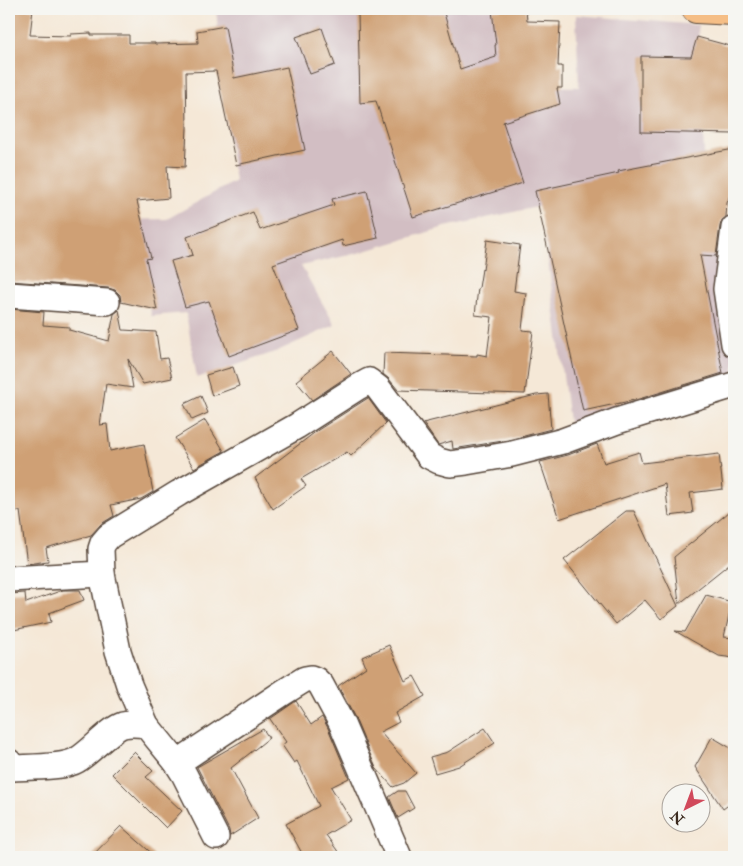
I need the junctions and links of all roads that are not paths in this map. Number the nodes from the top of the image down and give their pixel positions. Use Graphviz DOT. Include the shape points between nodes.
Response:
graph roads {
  1 [pos="696,9"];
  2 [pos="734,11"];
  3 [pos="734,228"];
  4 [pos="9,295"];
  5 [pos="107,302"];
  6 [pos="734,344"];
  7 [pos="734,385"];
  8 [pos="102,574"];
  9 [pos="9,579"];
  10 [pos="146,725"];
  11 [pos="177,763"];
  12 [pos="10,768"];
  13 [pos="216,838"];
  14 [pos="399,857"];
  1 -- 2 [label="highway"];
  3 -- 6 [label="street" via="726,289"];
  4 -- 5 [label="street"];
  7 -- 8 [label="street" via="564,441 450,464 429,456 378,388 369,381 109,536 101,549"];
  8 -- 9 [label="street"];
  8 -- 10 [label="street" via="118,651"];
  10 -- 11 [label="street"];
  10 -- 12 [label="street" via="121,726 76,761"];
  11 -- 13 [label="street"];
  11 -- 14 [label="street" via="291,687 305,679 316,680 341,722"];
}
